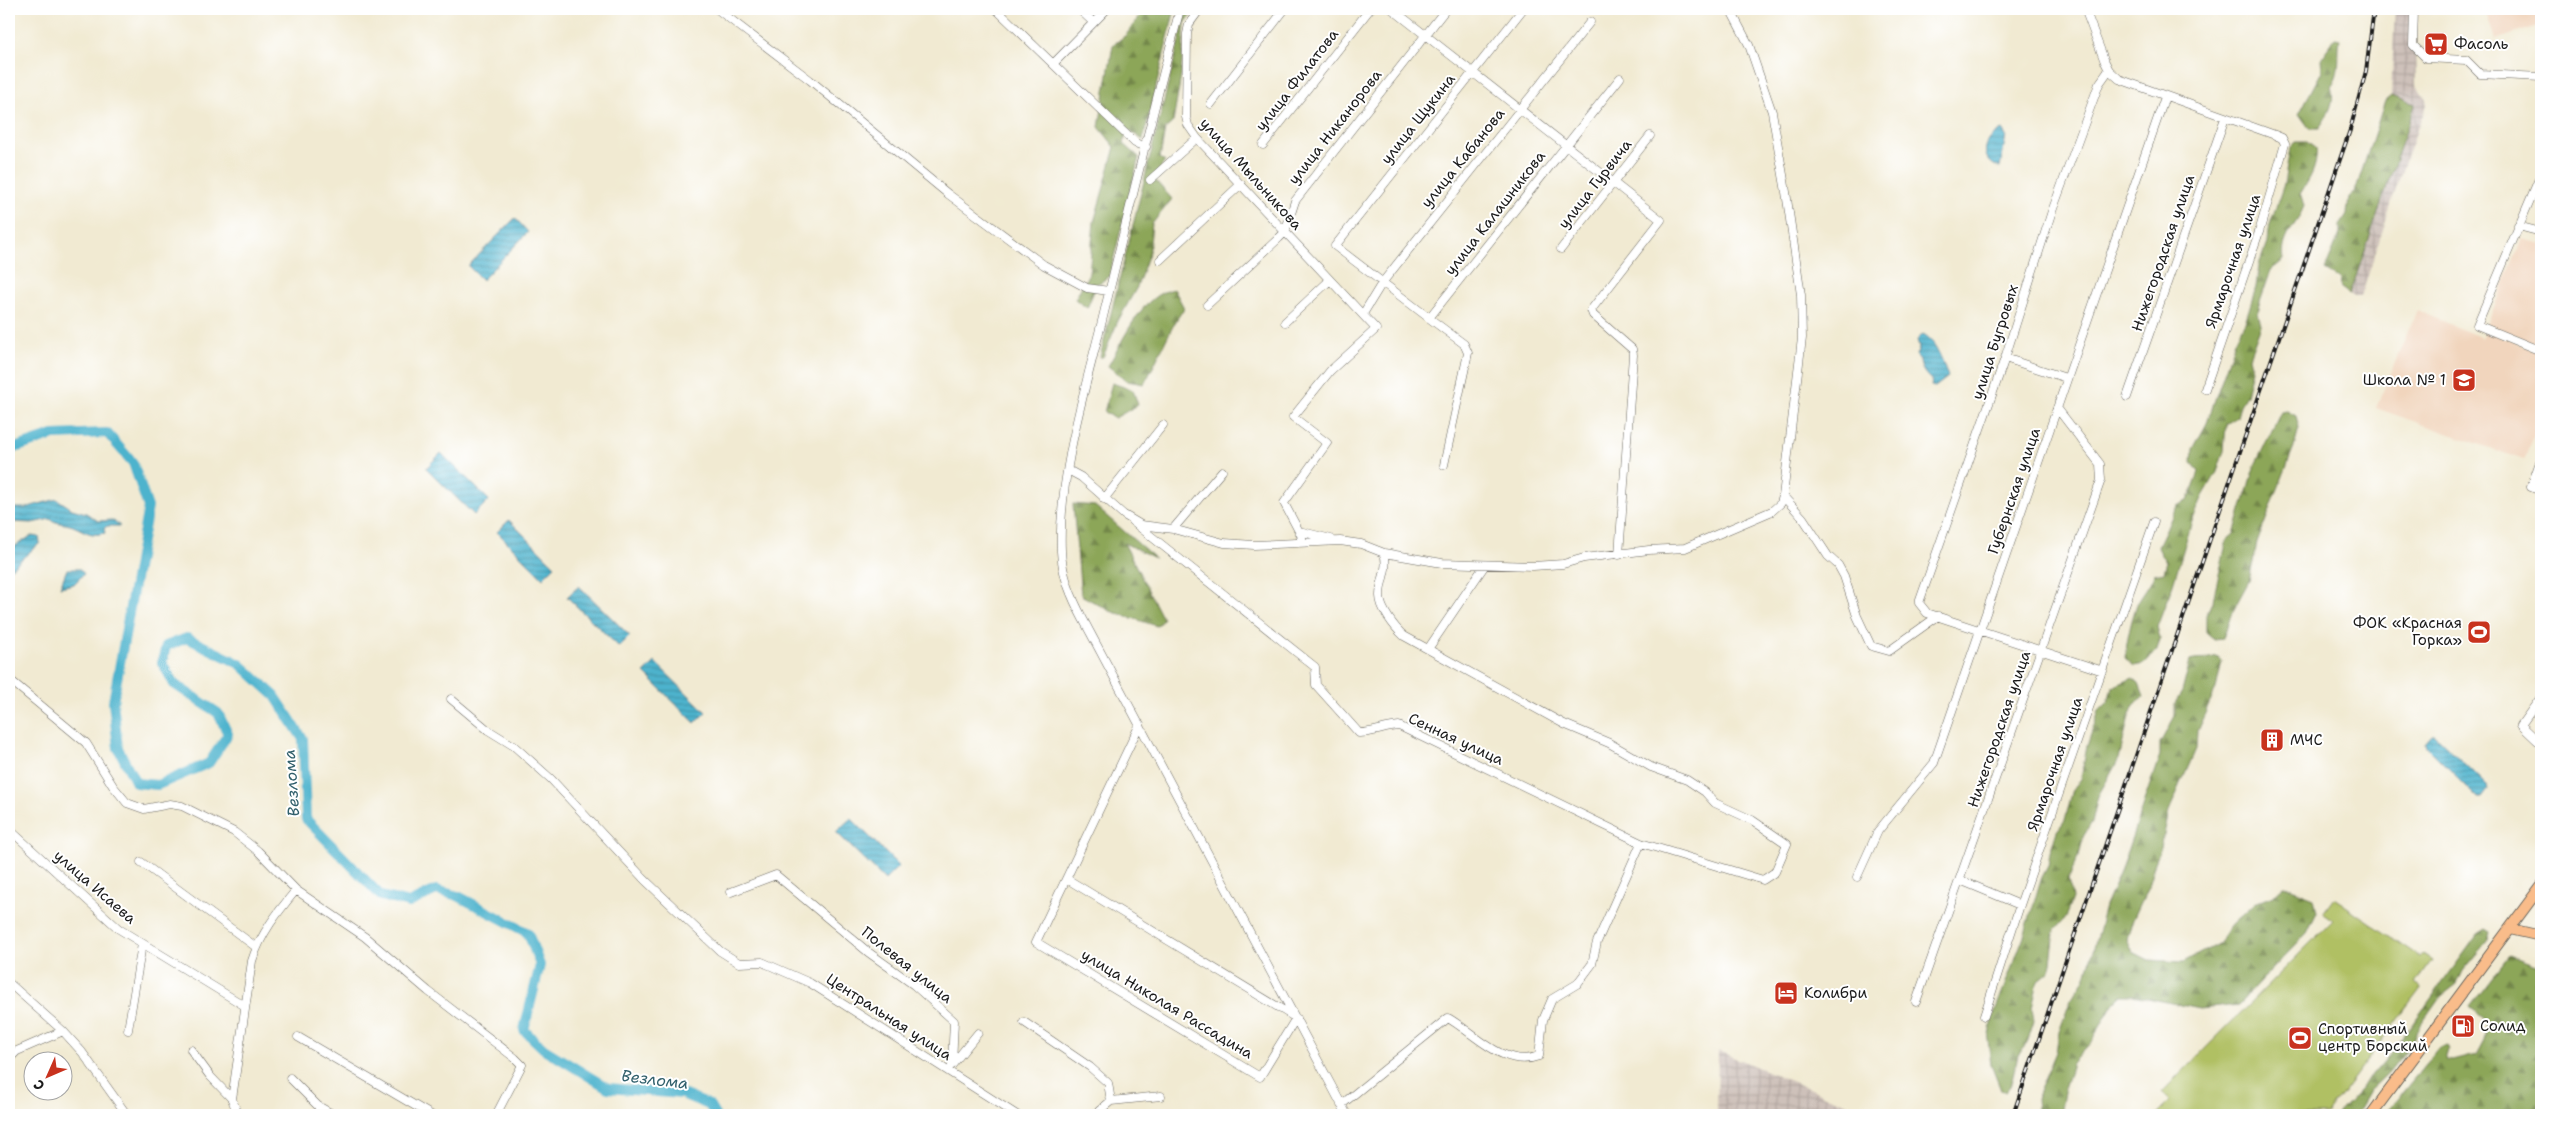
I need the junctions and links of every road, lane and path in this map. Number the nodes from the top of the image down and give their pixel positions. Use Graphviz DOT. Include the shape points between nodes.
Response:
graph roads {
  1 [pos="717,9"];
  2 [pos="996,9"];
  3 [pos="1079,9"];
  4 [pos="1106,9"];
  5 [pos="1180,9"];
  6 [pos="1200,9"];
  7 [pos="1286,9"];
  8 [pos="1370,9"];
  9 [pos="1392,9"];
  10 [pos="1446,9"];
  11 [pos="1523,9"];
  12 [pos="1730,9"];
  13 [pos="2085,9"];
  14 [pos="2414,9"];
  15 [pos="1094,22"];
  16 [pos="1590,22"];
  17 [pos="1426,35"];
  18 [pos="1054,64"];
  19 [pos="2109,70"];
  20 [pos="1472,72"];
  21 [pos="2541,77"];
  22 [pos="1620,78"];
  23 [pos="2165,97"];
  24 [pos="1211,104"];
  25 [pos="1520,109"];
  26 [pos="2225,118"];
  27 [pos="1650,136"];
  28 [pos="1197,138"];
  29 [pos="1263,145"];
  30 [pos="1566,145"];
  31 [pos="1146,147"];
  32 [pos="2541,174"];
  33 [pos="1150,180"];
  34 [pos="1613,181"];
  35 [pos="1241,184"];
  36 [pos="2518,226"];
  37 [pos="1285,232"];
  38 [pos="2541,232"];
  39 [pos="1561,248"];
  40 [pos="1160,260"];
  41 [pos="1330,280"];
  42 [pos="1382,282"];
  43 [pos="1109,291"];
  44 [pos="1207,305"];
  45 [pos="1363,314"];
  46 [pos="1429,318"];
  47 [pos="1285,322"];
  48 [pos="2541,351"];
  49 [pos="2005,358"];
  50 [pos="2066,378"];
  51 [pos="2205,389"];
  52 [pos="2127,397"];
  53 [pos="2057,408"];
  54 [pos="1163,425"];
  55 [pos="2541,460"];
  56 [pos="1444,465"];
  57 [pos="1068,470"];
  58 [pos="1222,471"];
  59 [pos="2541,491"];
  60 [pos="1784,496"];
  61 [pos="1104,499"];
  62 [pos="1132,521"];
  63 [pos="2154,522"];
  64 [pos="1173,529"];
  65 [pos="1299,531"];
  66 [pos="1340,541"];
  67 [pos="1299,543"];
  68 [pos="1384,553"];
  69 [pos="1619,555"];
  70 [pos="1485,565"];
  71 [pos="1938,616"];
  72 [pos="1980,629"];
  73 [pos="1428,649"];
  74 [pos="2041,651"];
  75 [pos="2103,671"];
  76 [pos="9,680"];
  77 [pos="2541,697"];
  78 [pos="451,699"];
  79 [pos="1140,724"];
  80 [pos="2541,744"];
  81 [pos="9,829"];
  82 [pos="1641,843"];
  83 [pos="141,862"];
  84 [pos="1857,877"];
  85 [pos="1067,879"];
  86 [pos="1960,880"];
  87 [pos="2541,886"];
  88 [pos="296,890"];
  89 [pos="731,892"];
  90 [pos="2020,905"];
  91 [pos="2510,929"];
  92 [pos="2541,936"];
  93 [pos="142,944"];
  94 [pos="256,948"];
  95 [pos="9,983"];
  96 [pos="1916,1002"];
  97 [pos="245,1006"];
  98 [pos="1984,1016"];
  99 [pos="1024,1022"];
  100 [pos="128,1030"];
  101 [pos="63,1031"];
  102 [pos="978,1033"];
  103 [pos="298,1037"];
  104 [pos="191,1050"];
  105 [pos="9,1059"];
  106 [pos="952,1068"];
  107 [pos="290,1078"];
  108 [pos="1162,1096"];
  109 [pos="232,1099"];
  110 [pos="1111,1101"];
  111 [pos="1341,1105"];
  112 [pos="318,1106"];
  113 [pos="127,1115"];
  114 [pos="238,1115"];
  115 [pos="321,1115"];
  116 [pos="334,1115"];
  117 [pos="431,1115"];
  118 [pos="496,1115"];
  119 [pos="1017,1115"];
  120 [pos="1094,1115"];
  121 [pos="1347,1115"];
  122 [pos="2371,1115"];
  1 -- 43 [label="street" via="810,80 948,194 1044,265 1087,288"];
  2 -- 18 [label="street"];
  3 -- 15 [label="street"];
  4 -- 15 [label="street"];
  5 -- 31 [label="street"];
  6 -- 28 [label="street, улица Мыльникова" via="1187,34 1186,121"];
  7 -- 24 [label="street"];
  8 -- 29 [label="street, улица Филатова"];
  9 -- 17 [label="street"];
  10 -- 17 [label="street, улица Никанорова"];
  11 -- 20 [label="street, улица Щукина"];
  12 -- 60 [label="street" via="1749,45 1772,112 1801,295 1802,338"];
  13 -- 19 [label="street"];
  14 -- 21 [label="street" via="2413,45 2426,58 2466,60 2480,74"];
  15 -- 18 [label="street"];
  16 -- 25 [label="street, улица Кабанова"];
  17 -- 20 [label="street"];
  17 -- 37 [label="street, улица Никанорова" via="1295,201"];
  18 -- 31 [label="street" via="1135,143"];
  19 -- 23 [label="street" via="2119,79"];
  19 -- 49 [label="street, улица Бугровых" via="2099,84 2051,214"];
  20 -- 25 [label="street"];
  20 -- 42 [label="street, улица Щукина" via="1335,246"];
  22 -- 30 [label="street, улица Калашникова"];
  23 -- 26 [label="street"];
  23 -- 50 [label="street, Губернская улица"];
  25 -- 30 [label="street"];
  25 -- 42 [label="street, улица Кабанова"];
  26 -- 51 [label="street, Ярмарочная улица" via="2275,135 2284,140 2285,148"];
  26 -- 52 [label="street, Нижегородская улица"];
  27 -- 34 [label="street, улица Гурвича"];
  28 -- 33 [label="street"];
  28 -- 35 [label="street, улица Мыльникова"];
  30 -- 34 [label="street"];
  30 -- 46 [label="street, улица Калашникова"];
  31 -- 43 [label="street"];
  32 -- 36 [label="street"];
  34 -- 39 [label="street, улица Гурвича"];
  34 -- 69 [label="street" via="1661,220 1591,310 1632,349 1633,355"];
  35 -- 37 [label="street, улица Мыльникова"];
  35 -- 40 [label="street"];
  36 -- 38 [label="street"];
  36 -- 48 [label="street" via="2477,325"];
  37 -- 41 [label="street, улица Мыльникова"];
  37 -- 44 [label="street, улица Никанорова"];
  41 -- 45 [label="street, улица Мыльникова"];
  41 -- 47 [label="street"];
  42 -- 45 [label="street, улица Кабанова"];
  42 -- 46 [label="street"];
  43 -- 57 [label="street"];
  45 -- 65 [label="street, улица Мыльникова" via="1376,329 1330,371 1293,417 1327,443 1284,503"];
  46 -- 56 [label="street" via="1464,344 1468,353"];
  49 -- 50 [label="street"];
  49 -- 71 [label="street, улица Бугровых" via="1920,603 1927,613"];
  50 -- 53 [label="street, Губернская улица"];
  53 -- 72 [label="street, Губернская улица"];
  53 -- 74 [label="street, Нижегородская улица" via="2100,464 2101,480"];
  54 -- 61 [label="street"];
  55 -- 59 [label="street" via="2531,487"];
  57 -- 61 [label="street" via="1081,477"];
  57 -- 79 [label="street" via="1061,539 1066,582"];
  58 -- 64 [label="street"];
  60 -- 69 [label="street" via="1772,511 1690,547"];
  60 -- 71 [label="street" via="1838,565 1871,646 1889,651"];
  61 -- 62 [label="street"];
  62 -- 64 [label="street"];
  62 -- 82 [label="street, Сенная улица" via="1315,667 1316,685 1359,733 1383,727 1408,729"];
  63 -- 75 [label="street, Ярмарочная улица"];
  64 -- 67 [label="street" via="1224,543"];
  65 -- 66 [label="street"];
  65 -- 67 [label="street" via="1302,537"];
  66 -- 67 [label="street"];
  66 -- 68 [label="street" via="1361,544"];
  68 -- 70 [label="street" via="1442,563"];
  68 -- 73 [label="street" via="1387,564 1380,594 1382,604 1400,632"];
  69 -- 70 [label="street" via="1584,558 1564,564"];
  70 -- 73 [label="street"];
  71 -- 72 [label="street"];
  72 -- 74 [label="street"];
  72 -- 84 [label="street, Губернская улица" via="1934,763 1878,831"];
  73 -- 82 [label="street, Сенная улица" via="1564,724 1609,743 1651,767 1687,780 1715,803 1752,820 1787,844 1775,872 1764,880"];
  74 -- 75 [label="street"];
  74 -- 86 [label="street, Нижегородская улица"];
  75 -- 90 [label="street, Ярмарочная улица"];
  76 -- 88 [label="street" via="86,743 127,803 144,809 170,804 182,806 225,826 258,851"];
  77 -- 80 [label="street" via="2521,725"];
  78 -- 106 [label="street, Центральная улица" via="551,778 645,880 720,951 739,963 762,962 810,983"];
  79 -- 85 [label="street, улица Николая Рассадина"];
  79 -- 111 [label="street"];
  81 -- 93 [label="street, улица Исаева" via="119,929"];
  82 -- 111 [label="street" via="1597,942 1592,964 1577,984 1552,999 1543,1020 1539,1056 1528,1060 1493,1051 1448,1018"];
  83 -- 94 [label="street"];
  85 -- 85 [label="street, улица Николая Рассадина" via="1036,942 1260,1077 1296,1018"];
  86 -- 90 [label="street"];
  86 -- 96 [label="street, Нижегородская улица"];
  87 -- 91 [label="main road"];
  88 -- 94 [label="street" via="268,925"];
  88 -- 118 [label="street" via="365,937 522,1066"];
  89 -- 106 [label="street, Полевая улица" via="776,875 954,1021"];
  90 -- 98 [label="street, Ярмарочная улица"];
  91 -- 92 [label="main road"];
  91 -- 122 [label="main road"];
  93 -- 97 [label="street, улица Исаева"];
  93 -- 100 [label="street"];
  94 -- 97 [label="street"];
  95 -- 101 [label="street"];
  97 -- 109 [label="street"];
  99 -- 110 [label="street" via="1090,1066 1108,1083"];
  101 -- 105 [label="street" via="17,1051"];
  101 -- 113 [label="street"];
  102 -- 106 [label="street"];
  103 -- 117 [label="street"];
  104 -- 109 [label="street"];
  106 -- 119 [label="street, Центральная улица"];
  107 -- 112 [label="street"];
  108 -- 110 [label="street"];
  109 -- 114 [label="street"];
  110 -- 120 [label="street"];
  111 -- 121 [label="street"];
  112 -- 115 [label="street"];
  112 -- 116 [label="street"];
}
